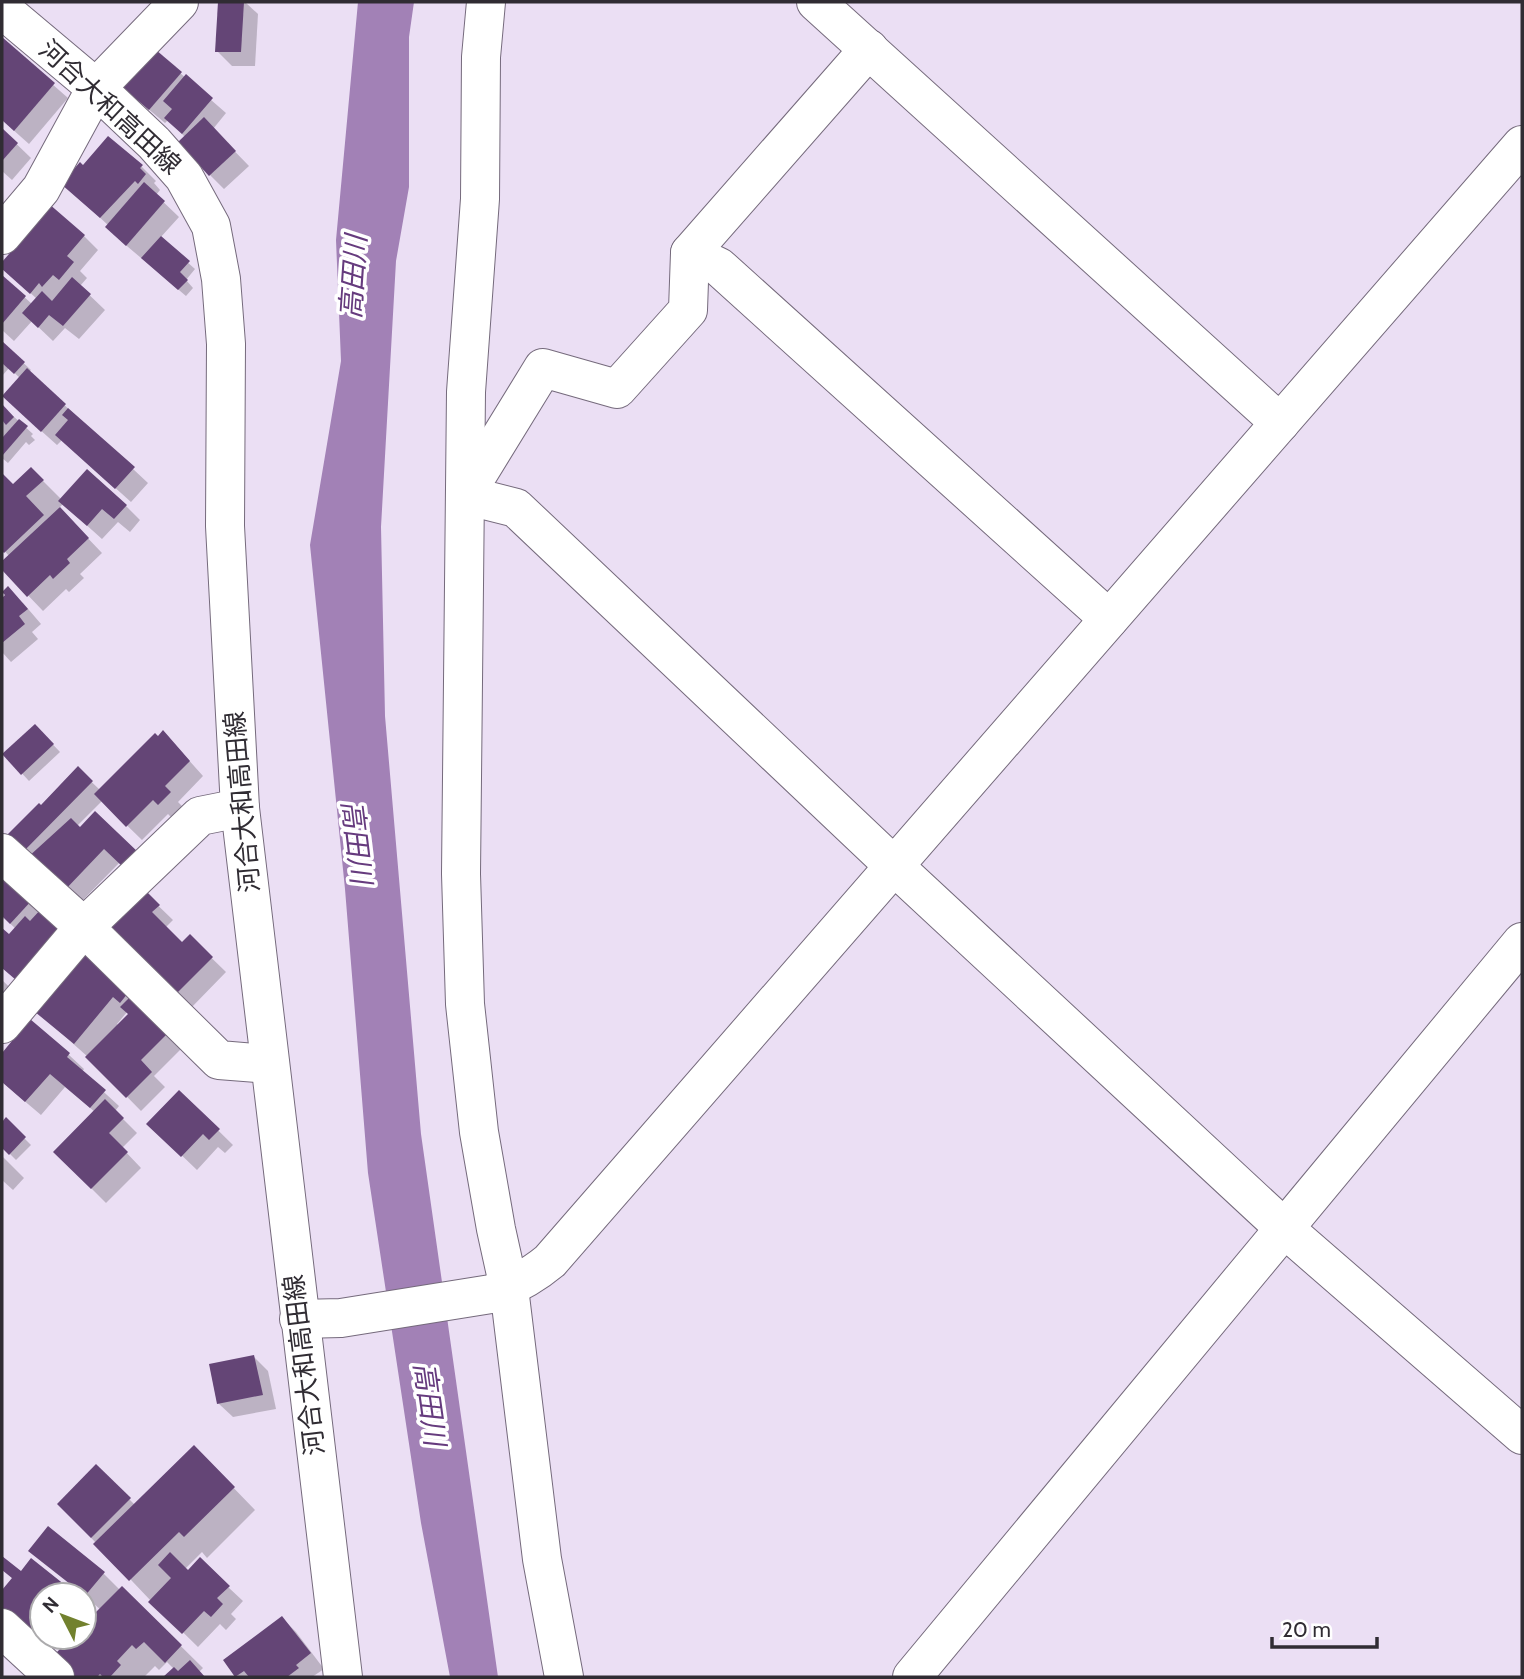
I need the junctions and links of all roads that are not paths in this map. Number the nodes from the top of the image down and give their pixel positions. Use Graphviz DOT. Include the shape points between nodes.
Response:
graph roads {
  1 [pos="179,2"];
  2 [pos="486,2"];
  3 [pos="816,2"];
  4 [pos="2,9"];
  5 [pos="869,49"];
  6 [pos="96,88"];
  7 [pos="1522,145"];
  8 [pos="2,235"];
  9 [pos="690,253"];
  10 [pos="1280,423"];
  11 [pos="465,495"];
  12 [pos="1109,619"];
  13 [pos="240,808"];
  14 [pos="2,853"];
  15 [pos="893,865"];
  16 [pos="85,927"];
  17 [pos="1522,942"];
  18 [pos="2,1024"];
  19 [pos="269,1064"];
  20 [pos="1285,1229"];
  21 [pos="500,1291"];
  22 [pos="299,1319"];
  23 [pos="1522,1435"];
  24 [pos="2,1628"];
  25 [pos="932,1671"];
  26 [pos="55,1677"];
  27 [pos="343,1677"];
  28 [pos="564,1677"];
  1 -- 6 [label="street"];
  2 -- 11 [label="street"];
  3 -- 5 [label="street"];
  4 -- 6 [label="street, 河合大和高田線"];
  5 -- 9 [label="street"];
  5 -- 10 [label="street"];
  6 -- 8 [label="street" via="41,190"];
  6 -- 13 [label="street, 河合大和高田線" via="184,177 211,226 226,344 225,526"];
  7 -- 10 [label="street"];
  9 -- 11 [label="street" via="688,310 617,389 543,368"];
  9 -- 12 [label="street" via="719,267"];
  10 -- 12 [label="street"];
  11 -- 15 [label="street" via="516,508"];
  11 -- 21 [label="street" via="461,874 465,1004 479,1132 496,1229"];
  12 -- 15 [label="street"];
  13 -- 16 [label="street" via="201,816"];
  13 -- 19 [label="street, 河合大和高田線"];
  14 -- 16 [label="street"];
  15 -- 20 [label="street"];
  15 -- 21 [label="street" via="550,1261 532,1276"];
  16 -- 18 [label="street"];
  16 -- 19 [label="street" via="219,1060"];
  17 -- 20 [label="street"];
  19 -- 22 [label="street, 河合大和高田線"];
  20 -- 23 [label="street"];
  20 -- 25 [label="street"];
  21 -- 22 [label="street" via="341,1318"];
  21 -- 28 [label="street"];
  22 -- 27 [label="street, 河合大和高田線"];
  24 -- 26 [label="street"];
}
